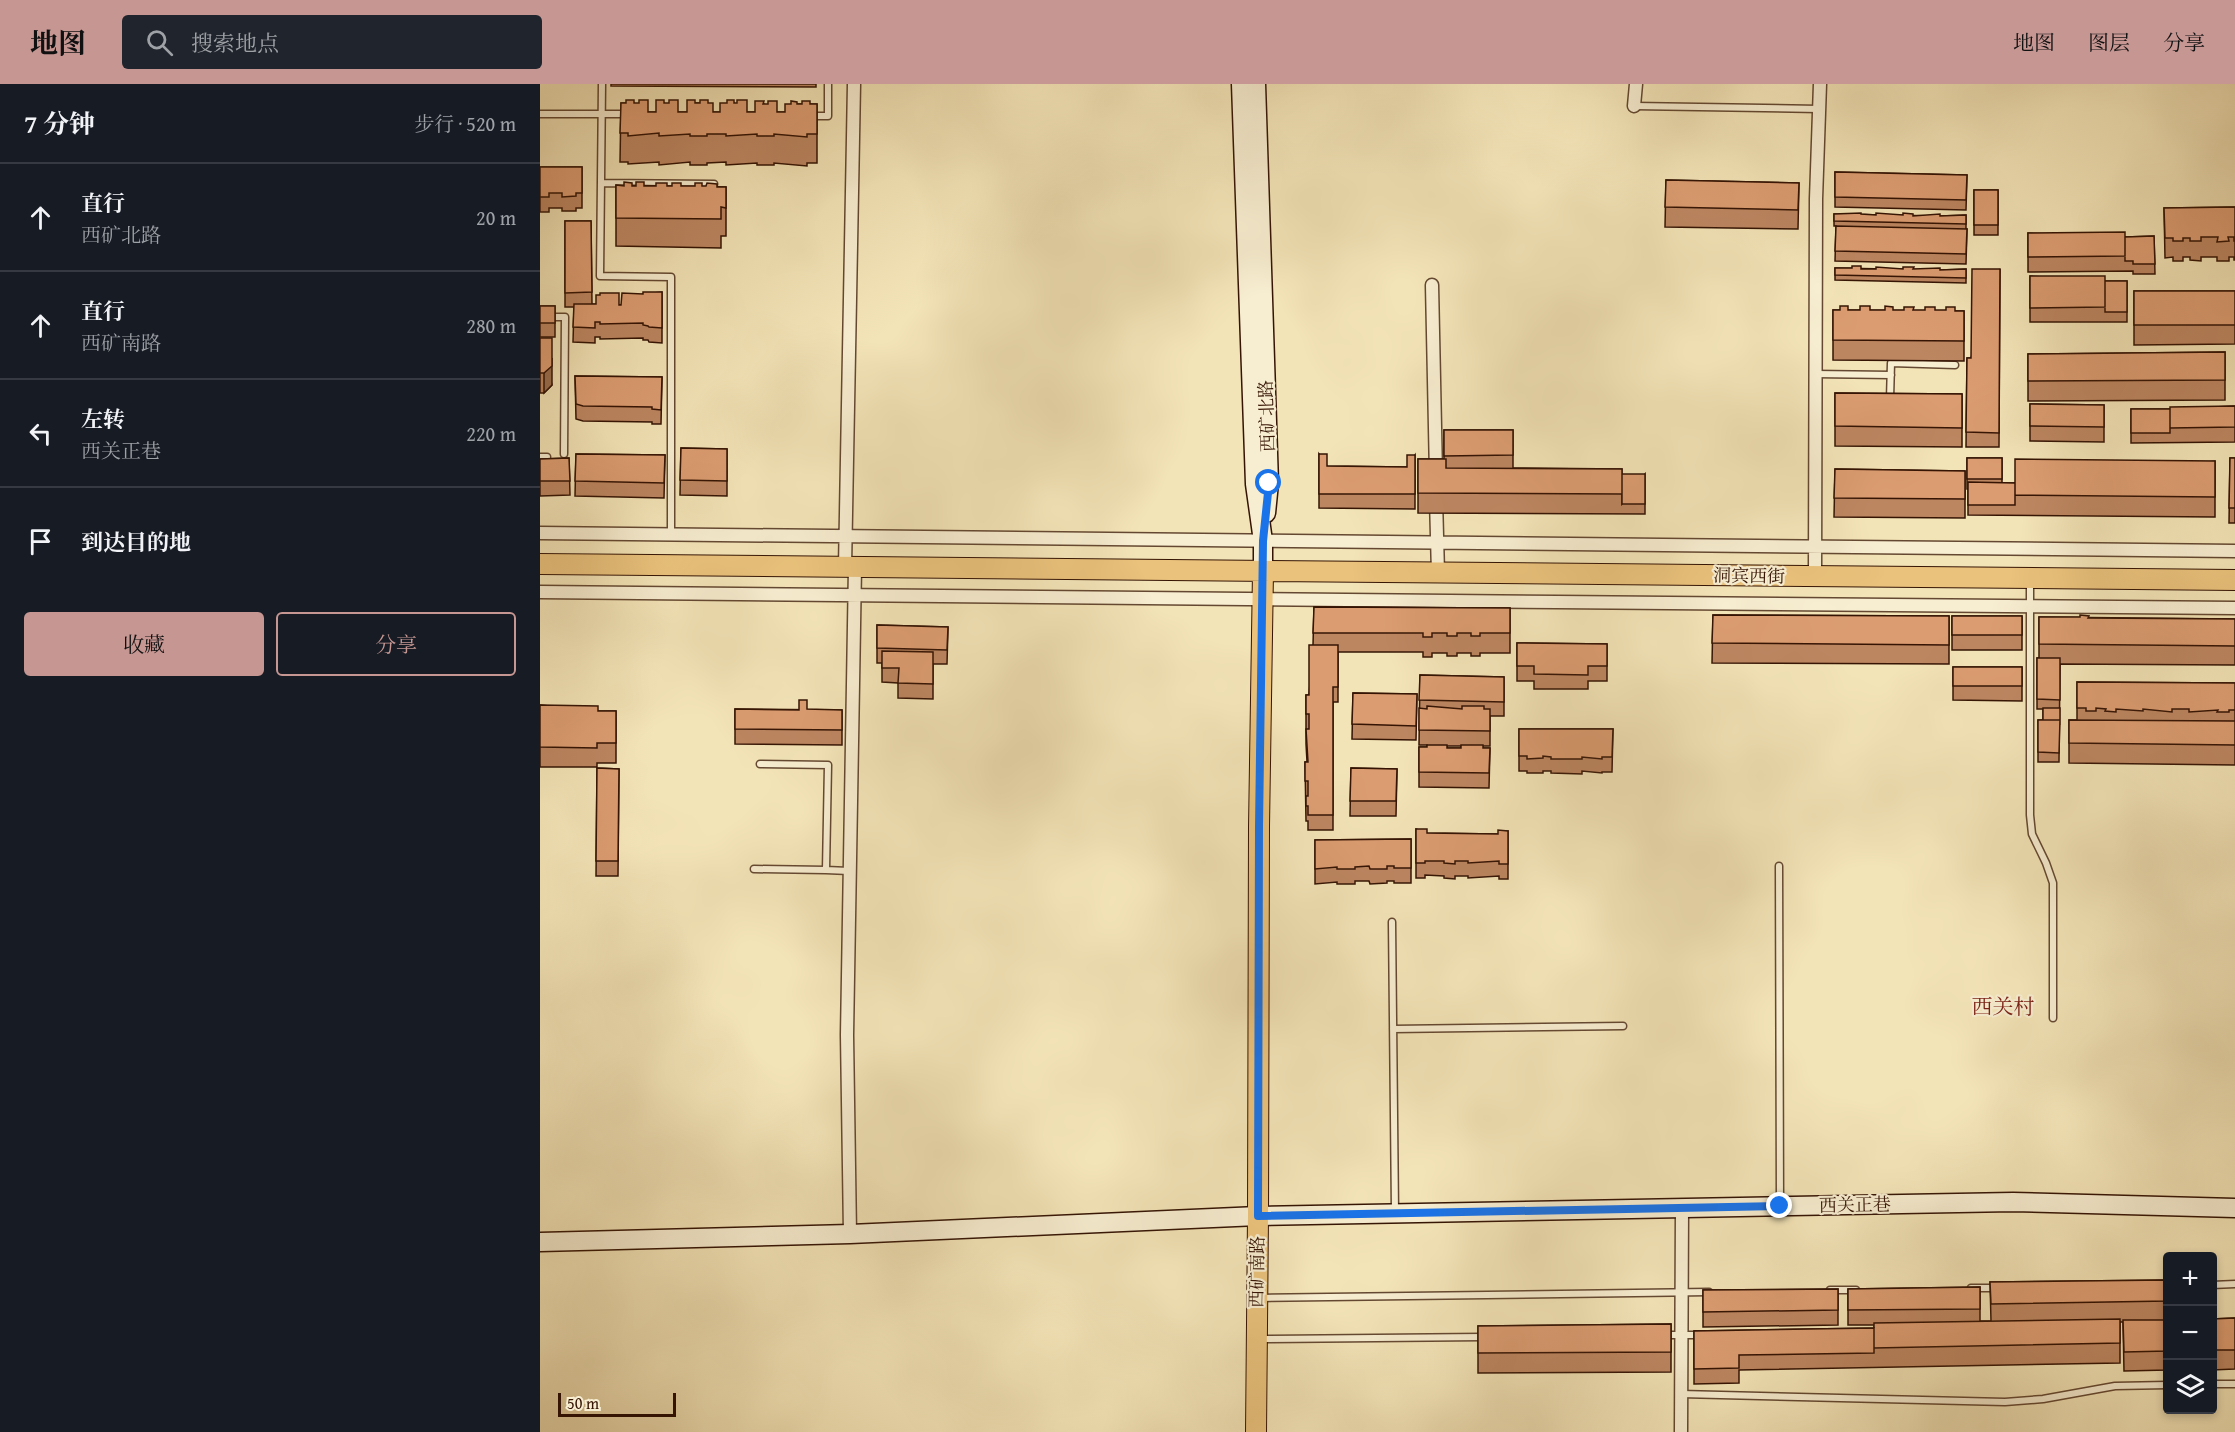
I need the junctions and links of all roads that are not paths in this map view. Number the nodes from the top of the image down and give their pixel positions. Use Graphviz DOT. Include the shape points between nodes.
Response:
graph roads {
  1 [pos="602,84"];
  2 [pos="828,84"];
  3 [pos="854,84"];
  4 [pos="1241,84"];
  5 [pos="1256,84"];
  6 [pos="1635,84"];
  7 [pos="1820,84"];
  8 [pos="1634,106"];
  9 [pos="1819,110"];
  10 [pos="540,114"];
  11 [pos="602,114"];
  12 [pos="638,115"];
  13 [pos="804,116"];
  14 [pos="601,183"];
  15 [pos="716,184"];
  16 [pos="1432,285"];
  17 [pos="540,316"];
  18 [pos="1955,365"];
  19 [pos="1815,374"];
  20 [pos="1891,375"];
  21 [pos="1902,399"];
  22 [pos="564,454"];
  23 [pos="540,533"];
  24 [pos="671,534"];
  25 [pos="846,536"];
  26 [pos="1263,541"];
  27 [pos="1437,543"];
  28 [pos="1815,547"];
  29 [pos="2235,551"];
  30 [pos="540,564"];
  31 [pos="850,567"];
  32 [pos="1263,571"];
  33 [pos="1438,573"];
  34 [pos="1815,577"];
  35 [pos="2030,579"];
  36 [pos="2235,580"];
  37 [pos="540,592"];
  38 [pos="855,597"];
  39 [pos="1263,598"];
  40 [pos="2030,606"];
  41 [pos="2235,608"];
  42 [pos="760,764"];
  43 [pos="1779,866"];
  44 [pos="754,869"];
  45 [pos="826,870"];
  46 [pos="849,871"];
  47 [pos="1392,922"];
  48 [pos="2053,1018"];
  49 [pos="1623,1026"];
  50 [pos="1393,1029"];
  51 [pos="1780,1206"];
  52 [pos="1682,1208"];
  53 [pos="2235,1208"];
  54 [pos="1395,1213"];
  55 [pos="1258,1216"];
  56 [pos="850,1234"];
  57 [pos="540,1242"];
  58 [pos="2235,1284"];
  59 [pos="2217,1285"];
  60 [pos="1966,1288"];
  61 [pos="2002,1288"];
  62 [pos="1824,1290"];
  63 [pos="1860,1290"];
  64 [pos="1683,1292"];
  65 [pos="1718,1292"];
  66 [pos="1257,1298"];
  67 [pos="1705,1334"];
  68 [pos="1658,1335"];
  69 [pos="1682,1335"];
  70 [pos="1493,1337"];
  71 [pos="1256,1340"];
  72 [pos="2163,1384"];
  73 [pos="2217,1384"];
  74 [pos="2235,1384"];
  75 [pos="1681,1394"];
  76 [pos="1256,1432"];
  77 [pos="1681,1432"];
  1 -- 11 [label="lane"];
  2 -- 13 [label="lane" via="828,116"];
  3 -- 25 [label="street"];
  4 -- 26 [label="street, 西矿北路" via="1255,484"];
  5 -- 26 [label="street, 西矿北路" via="1269,483"];
  6 -- 8 [label="street"];
  7 -- 9 [label="street"];
  8 -- 9 [label="lane"];
  9 -- 19 [label="street"];
  10 -- 11 [label="lane"];
  11 -- 12 [label="lane"];
  11 -- 14 [label="lane"];
  14 -- 15 [label="lane"];
  14 -- 24 [label="lane" via="600,276 670,277"];
  16 -- 27 [label="street"];
  17 -- 22 [label="lane" via="565,317"];
  18 -- 20 [label="lane" via="1891,363"];
  19 -- 20 [label="lane"];
  19 -- 28 [label="street"];
  20 -- 21 [label="lane" via="1890,399"];
  23 -- 24 [label="street"];
  24 -- 25 [label="street"];
  25 -- 26 [label="street"];
  25 -- 31 [label="street"];
  26 -- 27 [label="street"];
  26 -- 32 [label="street"];
  27 -- 28 [label="street"];
  27 -- 33 [label="street"];
  28 -- 29 [label="street"];
  28 -- 34 [label="street"];
  30 -- 31 [label="main road, 洞宾西街"];
  31 -- 32 [label="main road, 洞宾西街"];
  31 -- 38 [label="street"];
  32 -- 33 [label="main road, 洞宾西街"];
  32 -- 39 [label="main road, 西矿南路"];
  33 -- 34 [label="main road, 洞宾西街"];
  34 -- 35 [label="main road, 洞宾西街"];
  35 -- 36 [label="main road, 洞宾西街"];
  35 -- 40 [label="lane"];
  37 -- 38 [label="street"];
  38 -- 39 [label="street"];
  38 -- 46 [label="street"];
  39 -- 40 [label="street"];
  39 -- 55 [label="main road, 西矿南路"];
  40 -- 41 [label="street"];
  40 -- 48 [label="lane" via="2030,815 2032,834 2053,883"];
  42 -- 45 [label="lane" via="828,765"];
  43 -- 51 [label="lane"];
  44 -- 45 [label="lane"];
  45 -- 46 [label="lane"];
  46 -- 56 [label="street"];
  47 -- 50 [label="lane"];
  49 -- 50 [label="lane"];
  50 -- 54 [label="lane"];
  51 -- 52 [label="street, 西关正巷"];
  51 -- 53 [label="street, 西关正巷" via="2013,1202"];
  52 -- 54 [label="street, 西关正巷"];
  52 -- 64 [label="street"];
  54 -- 55 [label="street, 西关正巷"];
  55 -- 56 [label="street, 西关正巷"];
  55 -- 66 [label="main road, 西矿南路"];
  56 -- 57 [label="street, 西关正巷"];
  58 -- 59 [label="lane"];
  60 -- 61 [label="lane"];
  62 -- 63 [label="lane"];
  64 -- 65 [label="lane"];
  64 -- 66 [label="lane"];
  64 -- 69 [label="street"];
  66 -- 71 [label="main road, 西矿南路"];
  67 -- 69 [label="lane"];
  68 -- 69 [label="lane"];
  69 -- 75 [label="street"];
  70 -- 71 [label="lane"];
  71 -- 76 [label="main road, 西矿南路"];
  72 -- 75 [label="lane" via="2115,1386 2004,1402"];
  73 -- 74 [label="lane"];
  75 -- 77 [label="street"];
}
